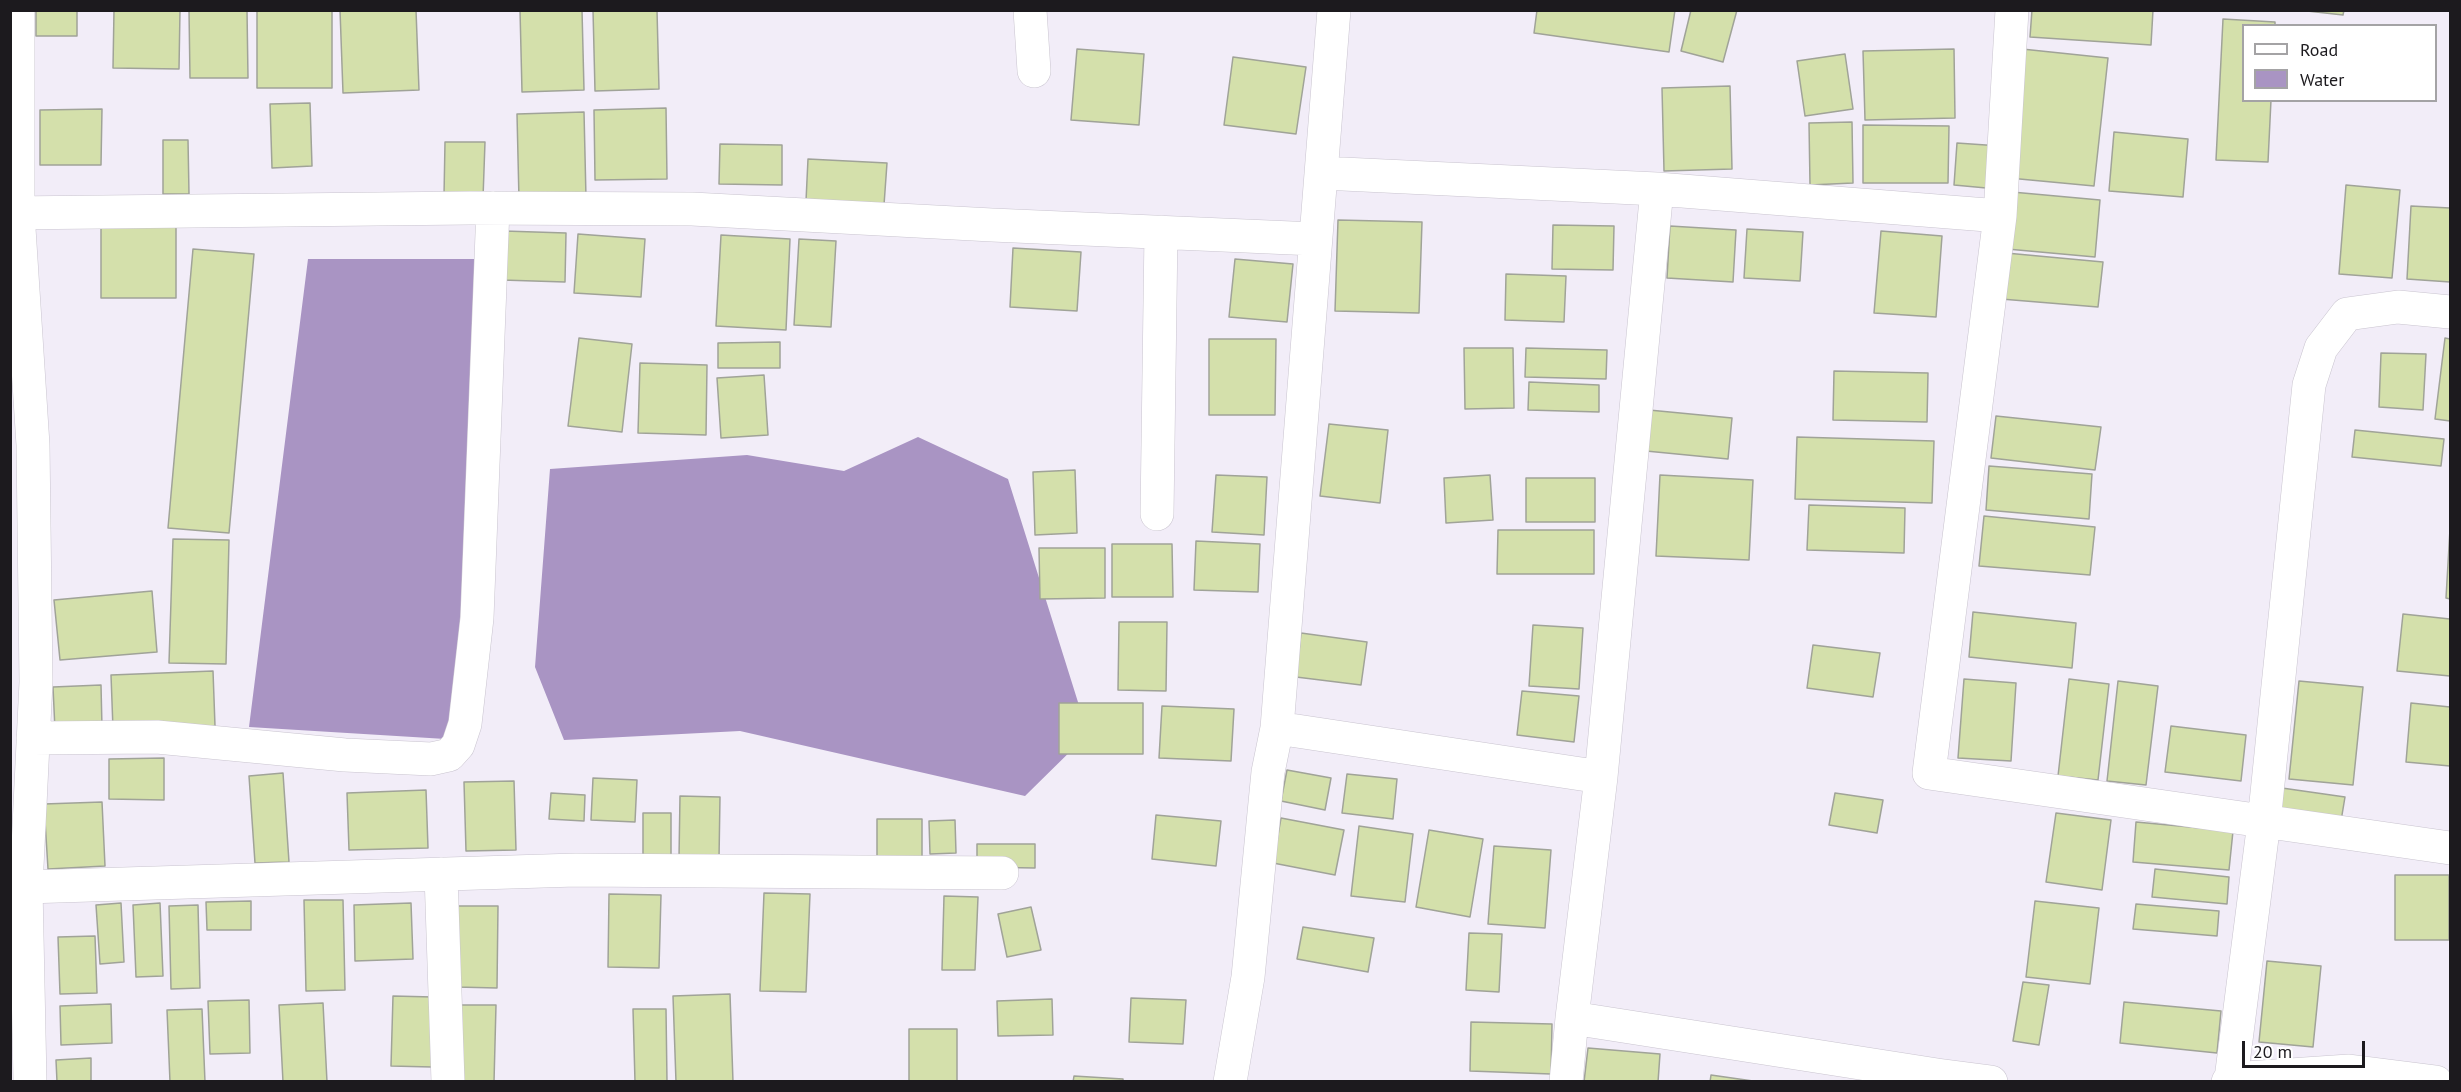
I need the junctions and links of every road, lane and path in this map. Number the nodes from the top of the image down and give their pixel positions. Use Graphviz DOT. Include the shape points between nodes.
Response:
graph roads {
  1 [pos="18,10"];
  2 [pos="1030,10"];
  3 [pos="1334,10"];
  4 [pos="2012,10"];
  5 [pos="1034,71"];
  6 [pos="1322,173"];
  7 [pos="1657,189"];
  8 [pos="493,208"];
  9 [pos="14,213"];
  10 [pos="2000,216"];
  11 [pos="1161,232"];
  12 [pos="1315,239"];
  13 [pos="2451,312"];
  14 [pos="22,445"];
  15 [pos="1157,514"];
  16 [pos="23,682"];
  17 [pos="1277,728"];
  18 [pos="33,738"];
  19 [pos="1602,777"];
  20 [pos="20,813"];
  21 [pos="2264,822"];
  22 [pos="2451,848"];
  23 [pos="1002,873"];
  24 [pos="441,874"];
  25 [pos="26,886"];
  26 [pos="1572,1018"];
  27 [pos="2230,1080"];
  28 [pos="30,1082"];
  29 [pos="448,1082"];
  30 [pos="1230,1082"];
  31 [pos="1566,1082"];
  32 [pos="1991,1082"];
  33 [pos="2436,1082"];
  1 -- 9 [label="street"];
  2 -- 5 [label="street"];
  3 -- 6 [label="street"];
  4 -- 10 [label="street"];
  6 -- 7 [label="street"];
  6 -- 12 [label="street"];
  7 -- 10 [label="street"];
  7 -- 19 [label="street"];
  8 -- 9 [label="street"];
  8 -- 11 [label="street" via="692,209"];
  8 -- 18 [label="street" via="477,618 465,724 458,745 449,755 431,759 157,737"];
  9 -- 14 [label="street"];
  10 -- 21 [label="street" via="1929,773"];
  11 -- 12 [label="street"];
  11 -- 15 [label="street"];
  12 -- 17 [label="street"];
  13 -- 21 [label="street" via="2398,307 2347,314 2321,348 2309,385"];
  14 -- 16 [label="street"];
  16 -- 18 [label="street"];
  17 -- 19 [label="street"];
  17 -- 30 [label="street" via="1268,772 1248,977"];
  18 -- 20 [label="street"];
  19 -- 26 [label="street"];
  20 -- 25 [label="street"];
  21 -- 22 [label="street"];
  21 -- 27 [label="street"];
  23 -- 24 [label="street" via="576,870"];
  24 -- 25 [label="street"];
  24 -- 29 [label="street"];
  25 -- 28 [label="street"];
  26 -- 31 [label="street"];
  26 -- 32 [label="street"];
  27 -- 33 [label="street" via="2349,1071"];
}
